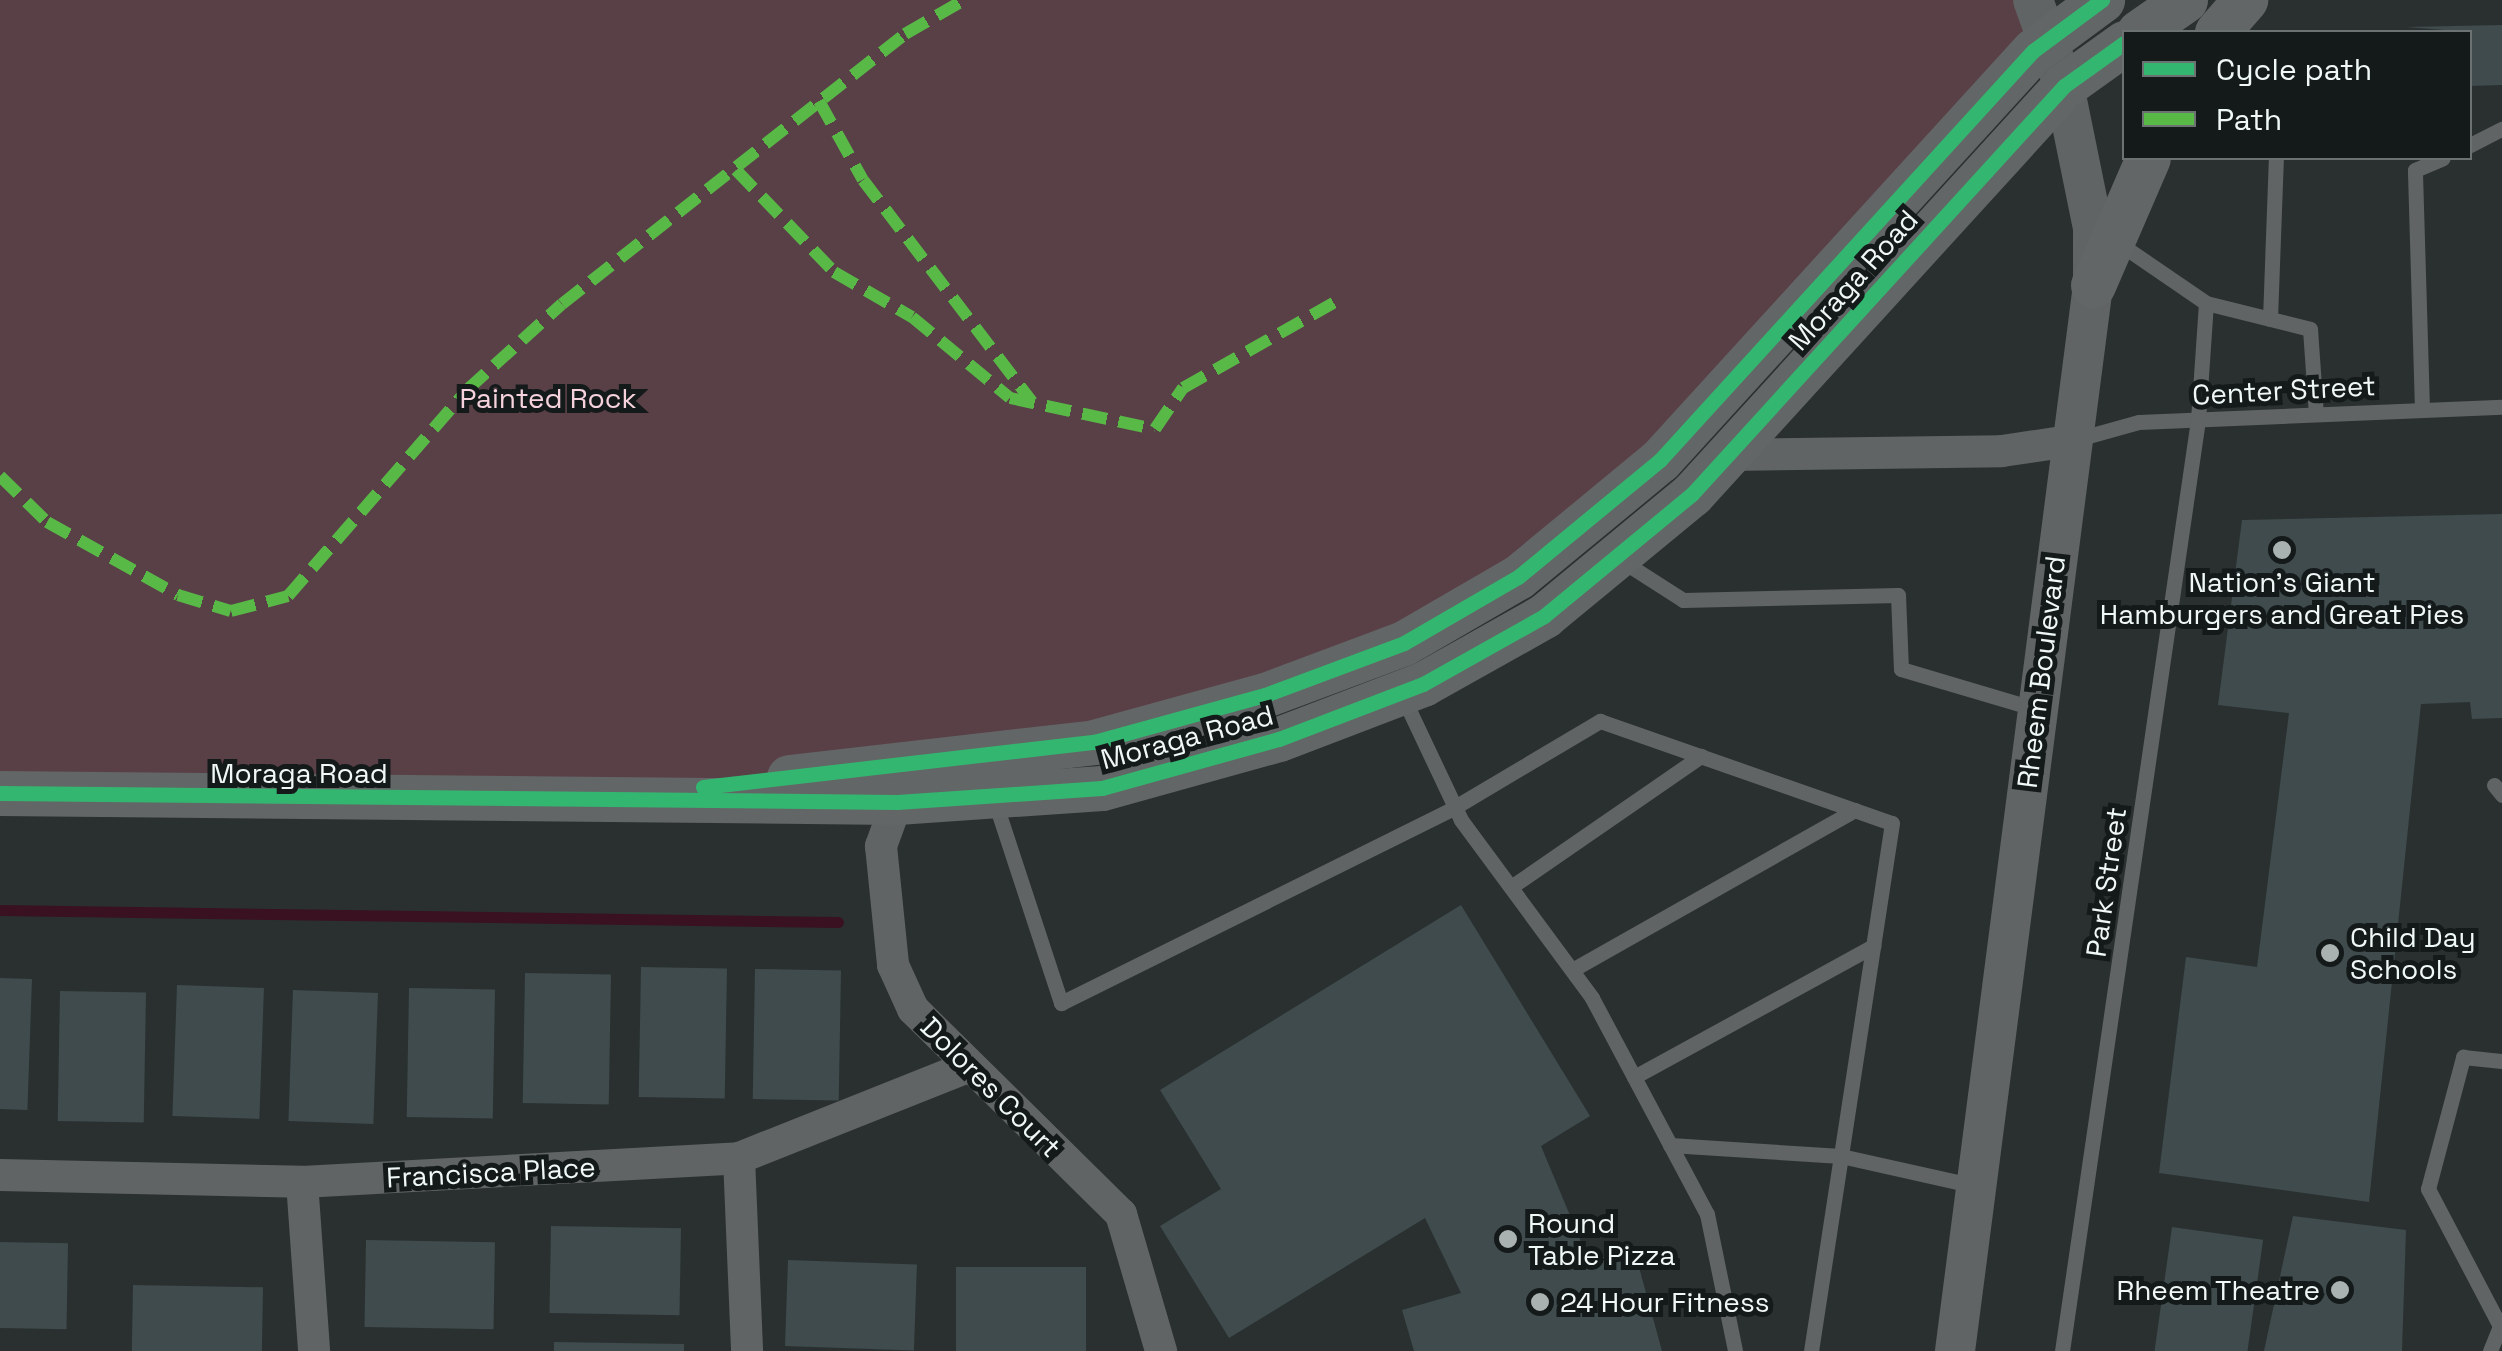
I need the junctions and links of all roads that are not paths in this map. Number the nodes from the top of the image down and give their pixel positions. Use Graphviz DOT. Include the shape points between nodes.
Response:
graph roads {
  1 [pos="2032,0"];
  2 [pos="2102,0"];
  3 [pos="2185,0"];
  4 [pos="2143,30"];
  5 [pos="2044,44"];
  6 [pos="2122,44"];
  7 [pos="2064,86"];
  8 [pos="2502,129"];
  9 [pos="2472,144"];
  10 [pos="2147,160"];
  11 [pos="2276,160"];
  12 [pos="2438,160"];
  13 [pos="2118,242"];
  14 [pos="2093,285"];
  15 [pos="2206,303"];
  16 [pos="2270,319"];
  17 [pos="2422,408"];
  18 [pos="2502,408"];
  19 [pos="2316,414"];
  20 [pos="2198,420"];
  21 [pos="2070,441"];
  22 [pos="1727,455"];
  23 [pos="1616,556"];
  24 [pos="1394,671"];
  25 [pos="2036,709"];
  26 [pos="1702,756"];
  27 [pos="0,793"];
  28 [pos="992,796"];
  29 [pos="598,799"];
  30 [pos="898,802"];
  31 [pos="1455,808"];
  32 [pos="1855,810"];
  33 [pos="1511,887"];
  34 [pos="1873,946"];
  35 [pos="1572,970"];
  36 [pos="2502,1061"];
  37 [pos="965,1068"];
  38 [pos="1634,1077"];
  39 [pos="1670,1145"];
  40 [pos="1841,1156"];
  41 [pos="738,1158"];
  42 [pos="0,1176"];
  43 [pos="302,1182"];
  44 [pos="1976,1186"];
  45 [pos="2501,1324"];
  46 [pos="314,1351"];
  47 [pos="748,1351"];
  48 [pos="1161,1351"];
  49 [pos="1735,1351"];
  50 [pos="1811,1351"];
  51 [pos="1954,1351"];
  52 [pos="2062,1351"];
  53 [pos="2490,1351"];
  1 -- 5 [label="street, Rheem Boulevard"];
  2 -- 5 [label="main road, Moraga Road"];
  3 -- 4 [label="main road"];
  5 -- 7 [label="street, Rheem Boulevard"];
  5 -- 24 [label="main road, Moraga Road" via="1660,460"];
  6 -- 7 [label="main road, Moraga Road"];
  7 -- 14 [label="street, Rheem Boulevard" via="2092,228"];
  7 -- 22 [label="main road, Moraga Road"];
  8 -- 9 [label="lane"];
  10 -- 13 [label="main road"];
  11 -- 16 [label="lane"];
  12 -- 17 [label="lane" via="2415,170"];
  13 -- 14 [label="main road"];
  13 -- 15 [label="lane"];
  14 -- 21 [label="street, Rheem Boulevard"];
  15 -- 16 [label="lane"];
  15 -- 20 [label="lane, Park Street"];
  16 -- 19 [label="lane" via="2310,329"];
  17 -- 18 [label="lane, Center Street"];
  17 -- 19 [label="lane, Center Street"];
  19 -- 20 [label="lane, Center Street"];
  20 -- 21 [label="lane, Center Street" via="2139,422"];
  20 -- 52 [label="lane, Park Street"];
  21 -- 22 [label="street" via="2002,451"];
  21 -- 25 [label="street, Rheem Boulevard"];
  22 -- 23 [label="main road, Moraga Road"];
  23 -- 24 [label="main road, Moraga Road" via="1544,616"];
  23 -- 25 [label="lane" via="1683,600 1898,595 1901,669"];
  24 -- 28 [label="main road, Moraga Road" via="1102,788"];
  24 -- 29 [label="main road, Moraga Road" via="1265,695 1094,742"];
  24 -- 31 [label="lane"];
  25 -- 44 [label="street, Rheem Boulevard"];
  26 -- 31 [label="lane" via="1600,721"];
  26 -- 32 [label="lane"];
  26 -- 33 [label="lane"];
  27 -- 29 [label="main road, Moraga Road"];
  28 -- 30 [label="main road, Moraga Road"];
  28 -- 31 [label="lane" via="1061,1002"];
  29 -- 30 [label="main road, Moraga Road"];
  30 -- 37 [label="street, Dolores Court" via="881,846 893,965 913,1009"];
  31 -- 33 [label="lane"];
  32 -- 34 [label="lane" via="1892,823"];
  32 -- 35 [label="lane"];
  33 -- 35 [label="lane"];
  34 -- 38 [label="lane"];
  34 -- 40 [label="lane"];
  35 -- 38 [label="lane"];
  36 -- 45 [label="lane" via="2462,1057 2428,1190"];
  37 -- 41 [label="street, Francisca Place"];
  37 -- 48 [label="street, Dolores Court" via="1121,1214"];
  38 -- 39 [label="lane"];
  39 -- 40 [label="lane"];
  39 -- 49 [label="lane" via="1707,1214"];
  40 -- 44 [label="lane"];
  40 -- 50 [label="lane"];
  41 -- 43 [label="street, Francisca Place"];
  41 -- 47 [label="street"];
  42 -- 43 [label="street, Francisca Place"];
  43 -- 46 [label="street"];
  44 -- 51 [label="street, Rheem Boulevard"];
  45 -- 53 [label="lane"];
}
